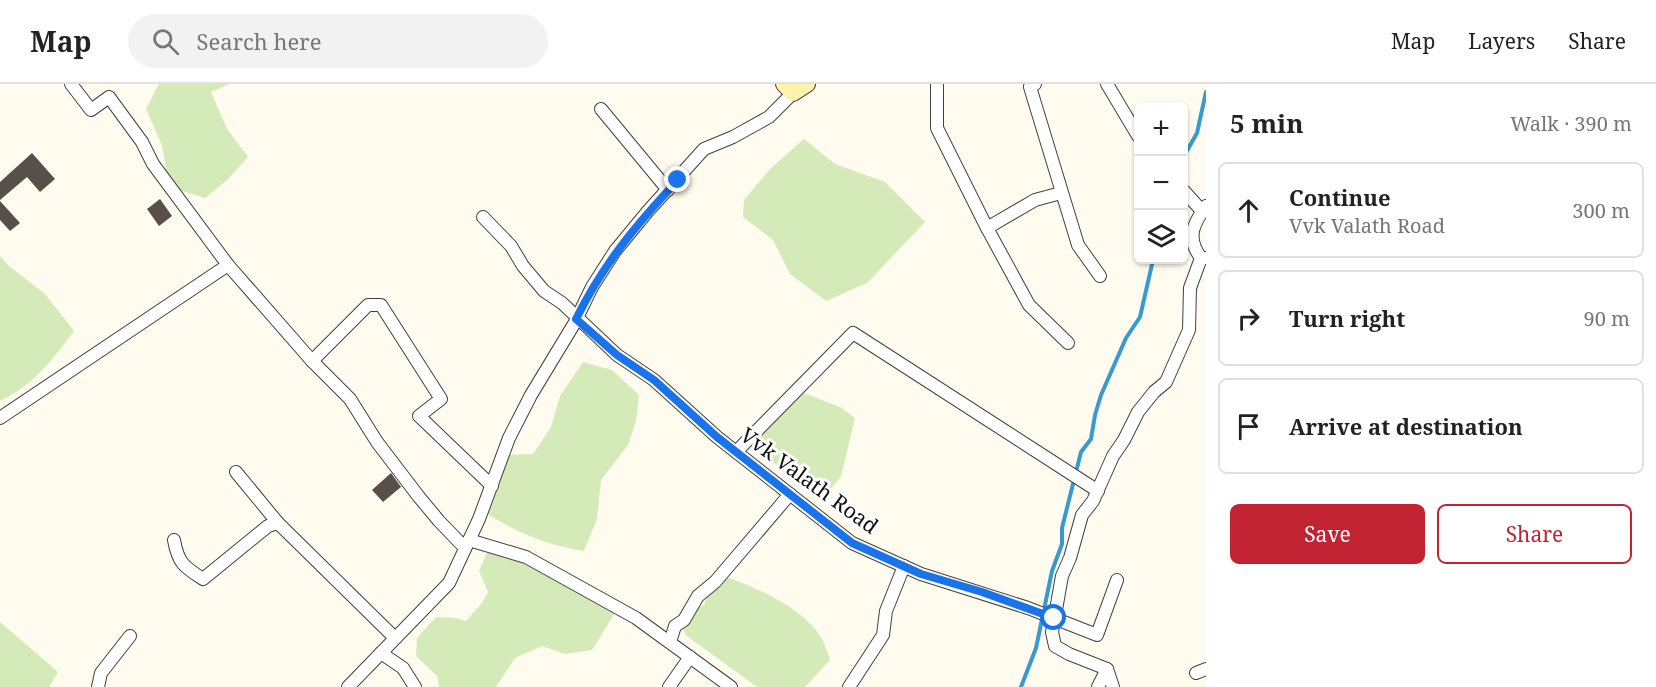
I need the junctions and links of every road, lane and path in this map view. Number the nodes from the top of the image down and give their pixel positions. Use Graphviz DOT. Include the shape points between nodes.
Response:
graph roads {
  1 [pos="71,84"];
  2 [pos="937,84"];
  3 [pos="1035,84"];
  4 [pos="1107,84"];
  5 [pos="795,87"];
  6 [pos="601,109"];
  7 [pos="1134,129"];
  8 [pos="668,190"];
  9 [pos="1061,193"];
  10 [pos="1188,194"];
  11 [pos="1204,208"];
  12 [pos="483,217"];
  13 [pos="987,228"];
  14 [pos="1203,258"];
  15 [pos="228,265"];
  16 [pos="1100,276"];
  17 [pos="576,319"];
  18 [pos="1068,343"];
  19 [pos="312,361"];
  20 [pos="0,418"];
  21 [pos="736,452"];
  22 [pos="237,472"];
  23 [pos="492,486"];
  24 [pos="1098,491"];
  25 [pos="790,494"];
  26 [pos="278,523"];
  27 [pos="174,540"];
  28 [pos="467,544"];
  29 [pos="904,566"];
  30 [pos="1118,580"];
  31 [pos="1054,618"];
  32 [pos="130,636"];
  33 [pos="395,638"];
  34 [pos="670,642"];
  35 [pos="381,653"];
  36 [pos="690,657"];
  37 [pos="1107,669"];
  38 [pos="98,687"];
  39 [pos="348,687"];
  40 [pos="415,687"];
  41 [pos="669,687"];
  42 [pos="731,687"];
  43 [pos="849,687"];
  44 [pos="1098,687"];
  45 [pos="1113,687"];
  1 -- 15 [label="street" via="91,110 109,97"];
  2 -- 13 [label="street" via="937,128"];
  3 -- 9 [label="street" via="1030,87"];
  4 -- 7 [label="street"];
  5 -- 8 [label="street" via="769,117 704,149"];
  6 -- 8 [label="street"];
  8 -- 17 [label="street" via="615,251"];
  9 -- 13 [label="street" via="1035,200"];
  9 -- 16 [label="street" via="1078,245"];
  10 -- 11 [label="street"];
  11 -- 14 [label="street" via="1191,233 1194,249"];
  12 -- 17 [label="street, Vvk Valath Road" via="511,246 544,291"];
  13 -- 18 [label="street" via="1029,305"];
  14 -- 24 [label="street" via="1190,288 1189,330 1166,382 1138,412"];
  15 -- 19 [label="street"];
  15 -- 20 [label="street"];
  17 -- 21 [label="street, Vvk Valath Road"];
  17 -- 23 [label="street" via="509,438"];
  19 -- 23 [label="street" via="368,305 381,304 441,399 419,416"];
  19 -- 28 [label="street" via="350,399 377,442 438,521"];
  21 -- 24 [label="street" via="853,333"];
  21 -- 25 [label="street, Vvk Valath Road"];
  22 -- 26 [label="street"];
  23 -- 28 [label="street"];
  24 -- 31 [label="street" via="1082,515 1062,576"];
  25 -- 29 [label="street, Vvk Valath Road" via="852,543"];
  25 -- 34 [label="street" via="715,582 698,596 684,620 675,626"];
  26 -- 27 [label="street" via="268,526 203,579 184,567 176,555"];
  26 -- 33 [label="street"];
  28 -- 33 [label="street" via="449,583"];
  28 -- 34 [label="street" via="526,556 636,618"];
  29 -- 31 [label="street, Vvk Valath Road"];
  29 -- 43 [label="street" via="886,611 883,635"];
  30 -- 31 [label="street, Vvk Valath Road" via="1097,634"];
  31 -- 37 [label="street" via="1055,646"];
  32 -- 38 [label="street" via="101,673"];
  33 -- 35 [label="street"];
  34 -- 36 [label="street"];
  35 -- 39 [label="street"];
  35 -- 40 [label="street" via="403,668"];
  36 -- 41 [label="street"];
  36 -- 42 [label="street"];
  37 -- 44 [label="street"];
  37 -- 45 [label="street"];
}
